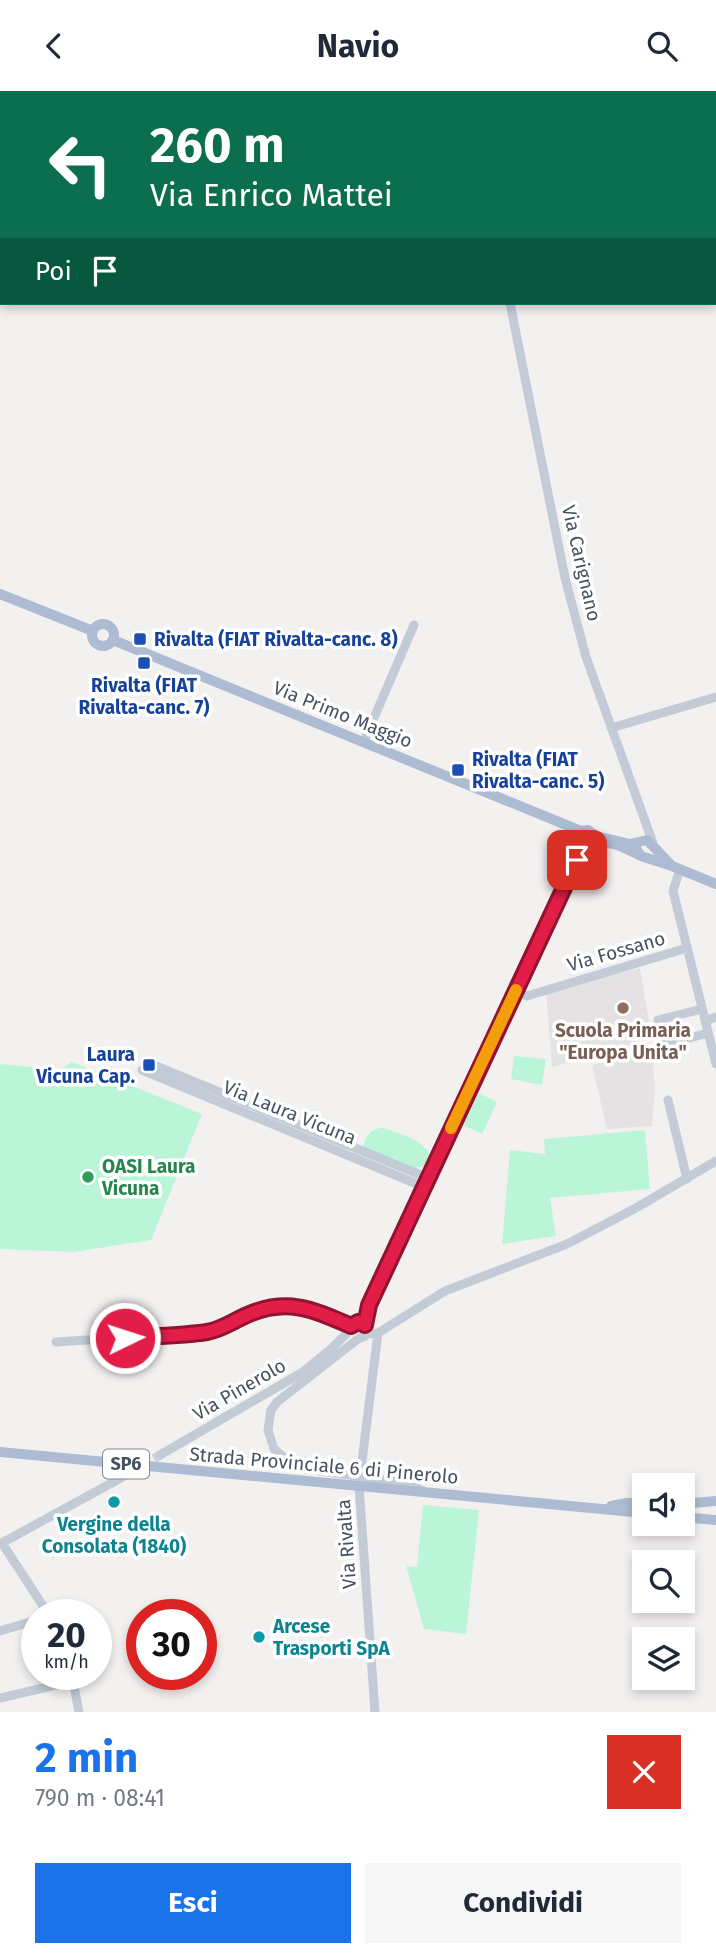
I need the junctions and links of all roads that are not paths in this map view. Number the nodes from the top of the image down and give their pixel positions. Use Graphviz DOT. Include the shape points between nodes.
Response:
graph roads {
  1 [pos="510,305"];
  2 [pos="0,594"];
  3 [pos="414,625"];
  4 [pos="93,631"];
  5 [pos="113,640"];
  6 [pos="716,697"];
  7 [pos="611,728"];
  8 [pos="364,741"];
  9 [pos="645,824"];
  10 [pos="584,844"];
  11 [pos="654,846"];
  12 [pos="641,851"];
  13 [pos="676,867"];
  14 [pos="716,885"];
  15 [pos="687,948"];
  16 [pos="516,991"];
  17 [pos="702,1009"];
  18 [pos="716,1017"];
  19 [pos="705,1021"];
  20 [pos="708,1033"];
  21 [pos="716,1064"];
  22 [pos="156,1066"];
  23 [pos="142,1070"];
  24 [pos="668,1100"];
  25 [pos="716,1161"];
  26 [pos="687,1179"];
  27 [pos="426,1182"];
  28 [pos="359,1330"];
  29 [pos="381,1331"];
  30 [pos="56,1342"];
  31 [pos="2,1453"];
  32 [pos="160,1455"];
  33 [pos="119,1479"];
  34 [pos="360,1480"];
  35 [pos="716,1501"];
  36 [pos="632,1503"];
  37 [pos="695,1503"];
  38 [pos="598,1509"];
  39 [pos="632,1512"];
  40 [pos="695,1518"];
  41 [pos="716,1520"];
  42 [pos="1,1543"];
  43 [pos="38,1599"];
  44 [pos="21,1625"];
  45 [pos="0,1631"];
  46 [pos="29,1690"];
  47 [pos="74,1690"];
  48 [pos="0,1698"];
  49 [pos="79,1712"];
  50 [pos="376,1712"];
  1 -- 7 [label="street, Via Carignano" via="565,578"];
  2 -- 4 [label="main road"];
  3 -- 8 [label="street"];
  4 -- 5 [label="main road" via="98,644"];
  4 -- 5 [label="main road" via="107,624 114,632"];
  5 -- 8 [label="main road, Via Primo Maggio"];
  6 -- 7 [label="street"];
  7 -- 9 [label="street, Via Carignano"];
  8 -- 10 [label="main road, Via Primo Maggio" via="560,821"];
  9 -- 11 [label="street, Via Carignano"];
  9 -- 12 [label="street"];
  10 -- 12 [label="main road, Via Primo Maggio" via="608,843"];
  10 -- 16 [label="street"];
  11 -- 12 [label="main road" via="651,856"];
  11 -- 12 [label="main road" via="647,839"];
  11 -- 13 [label="main road, Via Primo Maggio"];
  12 -- 13 [label="main road, Via Primo Maggio"];
  13 -- 14 [label="main road, Via Primo Maggio"];
  13 -- 15 [label="street" via="673,891"];
  15 -- 16 [label="street, Via Fossano" via="527,996"];
  15 -- 17 [label="street"];
  16 -- 27 [label="street"];
  17 -- 19 [label="street"];
  17 -- 20 [label="street" via="658,1020 663,1045"];
  18 -- 19 [label="street"];
  19 -- 20 [label="street"];
  20 -- 21 [label="street"];
  22 -- 27 [label="street, Via Laura Vicuna"];
  23 -- 27 [label="street, Via Laura Vicuna"];
  24 -- 26 [label="street"];
  25 -- 26 [label="street"];
  26 -- 29 [label="street" via="567,1244 445,1291"];
  27 -- 28 [label="street"];
  28 -- 29 [label="street"];
  28 -- 30 [label="street" via="297,1305 251,1313 210,1332"];
  28 -- 32 [label="street, Via Pinerolo" via="285,1384"];
  28 -- 34 [label="street" via="277,1402 268,1430 274,1449 289,1462"];
  29 -- 34 [label="street, Via Rivalta"];
  31 -- 34 [label="main road, Strada Provinciale 6 di Pinerolo / SP6"];
  33 -- 42 [label="street"];
  34 -- 38 [label="main road, Strada Provinciale 6 di Pinerolo / SP6" via="425,1492"];
  34 -- 50 [label="street, Via Rivalta"];
  35 -- 37 [label="main road"];
  36 -- 38 [label="main road"];
  38 -- 39 [label="main road, Strada Provinciale 6 di Pinerolo / SP6"];
  40 -- 41 [label="main road"];
  42 -- 43 [label="street"];
  44 -- 45 [label="street"];
  46 -- 48 [label="street"];
  47 -- 49 [label="street"];
}
